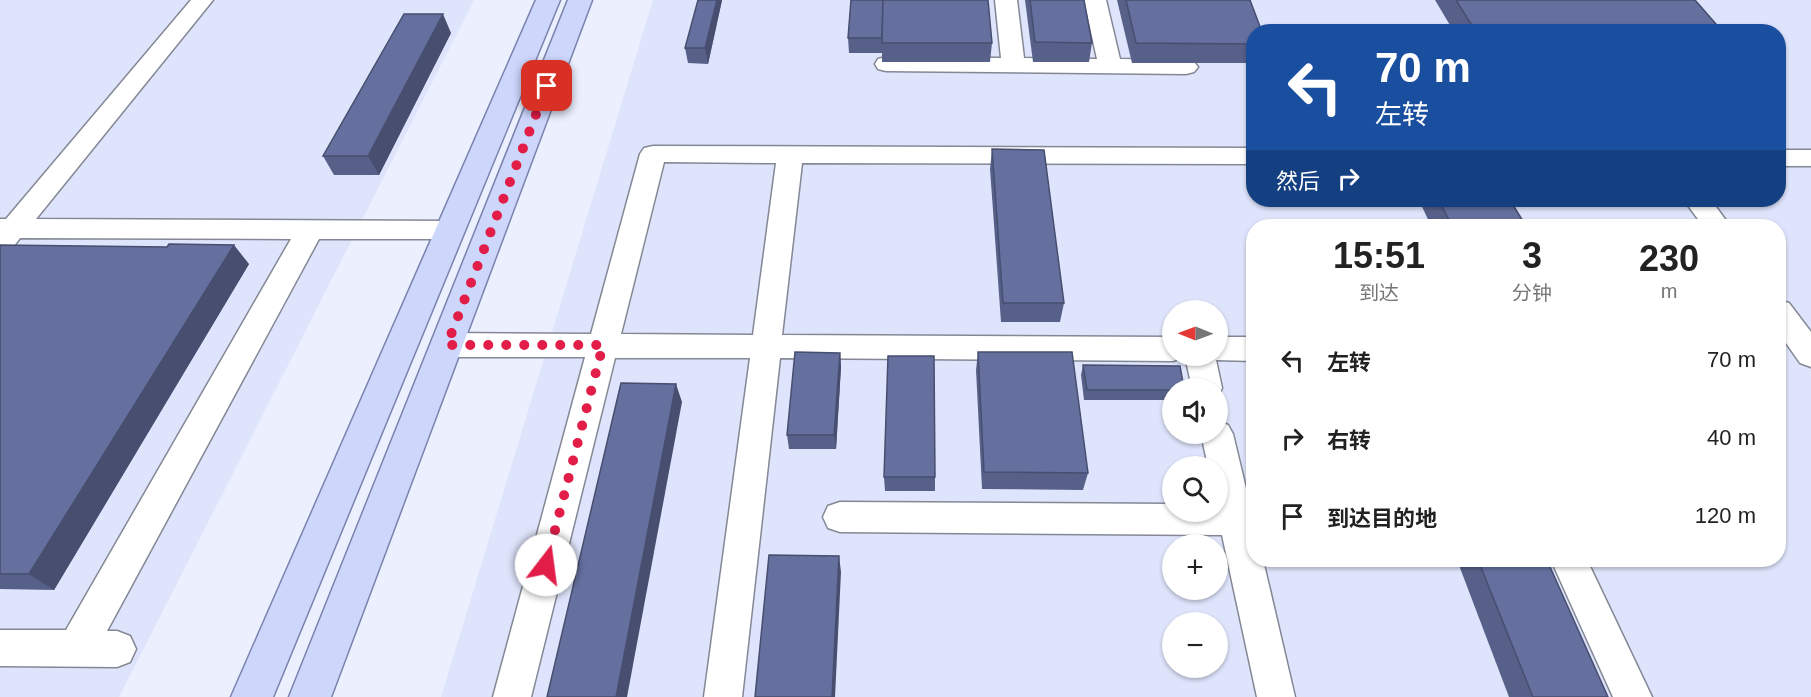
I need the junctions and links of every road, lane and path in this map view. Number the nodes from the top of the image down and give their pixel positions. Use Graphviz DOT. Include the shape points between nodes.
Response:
graph roads {
  1 [pos="202,0"];
  2 [pos="548,0"];
  3 [pos="580,0"];
  4 [pos="1006,0"];
  5 [pos="1095,0"];
  6 [pos="886,64"];
  7 [pos="1013,65"];
  8 [pos="1110,66"];
  9 [pos="1186,67"];
  10 [pos="790,154"];
  11 [pos="1246,156"];
  12 [pos="1786,158"];
  13 [pos="1811,158"];
  14 [pos="1702,207"];
  15 [pos="1712,219"];
  16 [pos="310,230"];
  17 [pos="451,230"];
  18 [pos="4,233"];
  19 [pos="1786,321"];
  20 [pos="447,345"];
  21 [pos="603,345"];
  22 [pos="766,346"];
  23 [pos="1162,349"];
  24 [pos="1228,349"];
  25 [pos="1246,349"];
  26 [pos="1786,352"];
  27 [pos="1810,354"];
  28 [pos="1220,444"];
  29 [pos="840,517"];
  30 [pos="1245,520"];
  31 [pos="1253,567"];
  32 [pos="1572,567"];
  33 [pos="0,648"];
  34 [pos="77,648"];
  35 [pos="117,649"];
  36 [pos="252,697"];
  37 [pos="310,697"];
  38 [pos="512,697"];
  39 [pos="723,697"];
  40 [pos="1275,697"];
  41 [pos="1633,697"];
  1 -- 18 [label="lane"];
  2 -- 17 [label="main road"];
  3 -- 20 [label="main road"];
  4 -- 7 [label="lane"];
  5 -- 8 [label="lane"];
  6 -- 7 [label="lane"];
  7 -- 8 [label="lane"];
  8 -- 9 [label="lane"];
  10 -- 11 [label="lane"];
  10 -- 21 [label="lane" via="653,154"];
  10 -- 22 [label="lane"];
  12 -- 13 [label="lane"];
  14 -- 15 [label="lane"];
  16 -- 17 [label="lane"];
  16 -- 18 [label="lane"];
  16 -- 34 [label="lane"];
  17 -- 36 [label="main road"];
  19 -- 27 [label="lane"];
  20 -- 21 [label="lane"];
  20 -- 37 [label="main road"];
  21 -- 22 [label="lane"];
  21 -- 38 [label="lane"];
  22 -- 23 [label="lane"];
  22 -- 39 [label="lane"];
  24 -- 25 [label="lane"];
  26 -- 27 [label="lane"];
  28 -- 30 [label="lane"];
  29 -- 30 [label="lane"];
  31 -- 40 [label="lane"];
  32 -- 41 [label="lane"];
  33 -- 34 [label="lane"];
  34 -- 35 [label="lane"];
}
